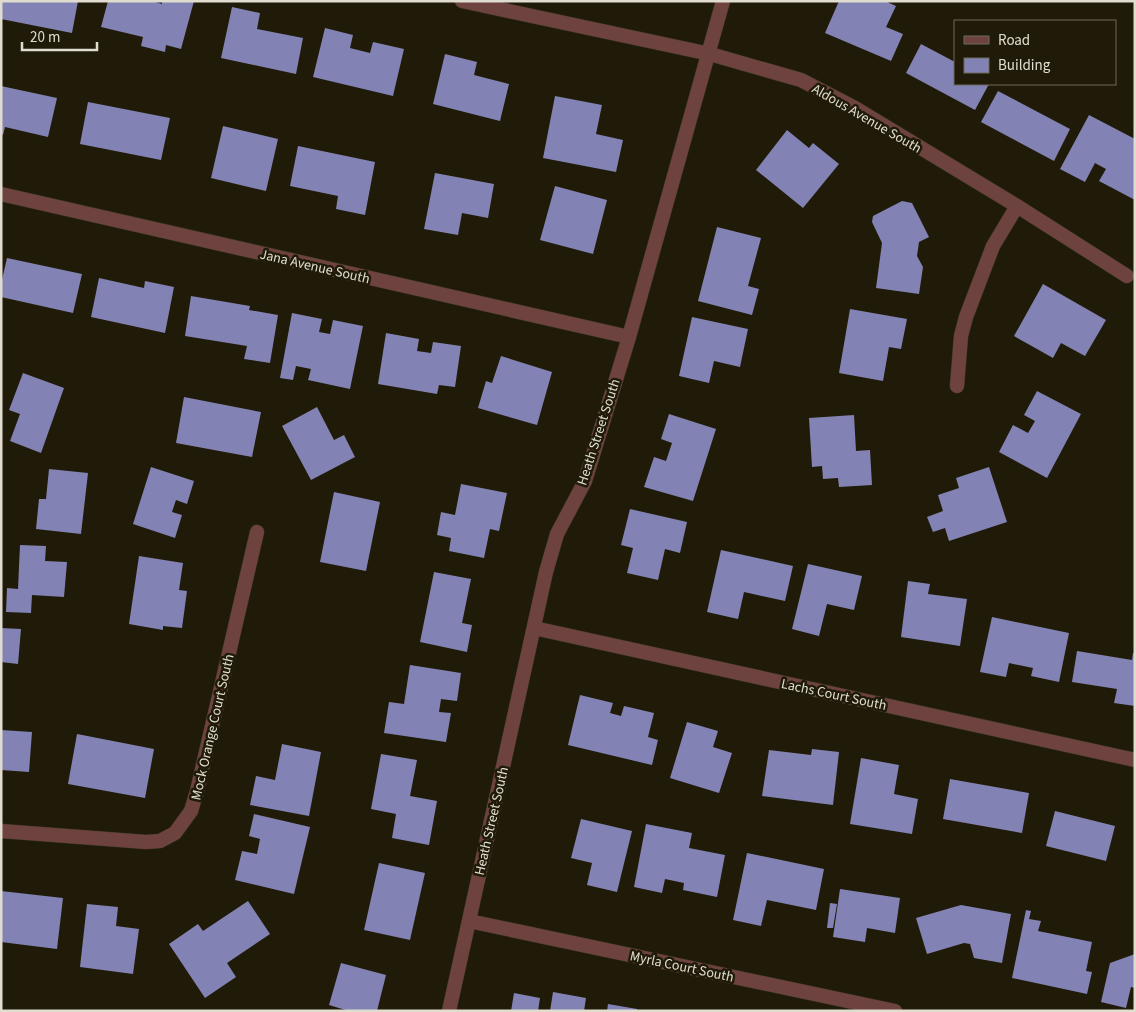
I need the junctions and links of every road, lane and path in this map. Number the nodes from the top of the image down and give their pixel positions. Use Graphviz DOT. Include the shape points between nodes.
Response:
graph roads {
  1 [pos="462,1"];
  2 [pos="723,1"];
  3 [pos="710,54"];
  4 [pos="1,194"];
  5 [pos="1016,206"];
  6 [pos="1127,276"];
  7 [pos="629,337"];
  8 [pos="957,386"];
  9 [pos="257,532"];
  10 [pos="534,628"];
  11 [pos="1135,760"];
  12 [pos="1,831"];
  13 [pos="469,921"];
  14 [pos="449,1011"];
  15 [pos="895,1011"];
  1 -- 3 [label="street, Aldous Avenue South"];
  2 -- 3 [label="street, Heath Street South"];
  3 -- 5 [label="street, Aldous Avenue South" via="800,80 855,108"];
  3 -- 7 [label="street, Heath Street South"];
  4 -- 7 [label="street, Jana Avenue South"];
  5 -- 6 [label="street, Aldous Avenue South"];
  5 -- 8 [label="street" via="993,246 966,317 961,336"];
  7 -- 10 [label="street, Heath Street South" via="584,481 557,534"];
  9 -- 12 [label="street, Mock Orange Court South" via="197,791 191,811 175,833 160,841 146,842"];
  10 -- 11 [label="street, Lachs Court South"];
  10 -- 13 [label="street, Heath Street South"];
  13 -- 14 [label="street, Heath Street South"];
  13 -- 15 [label="street, Myrla Court South"];
}
